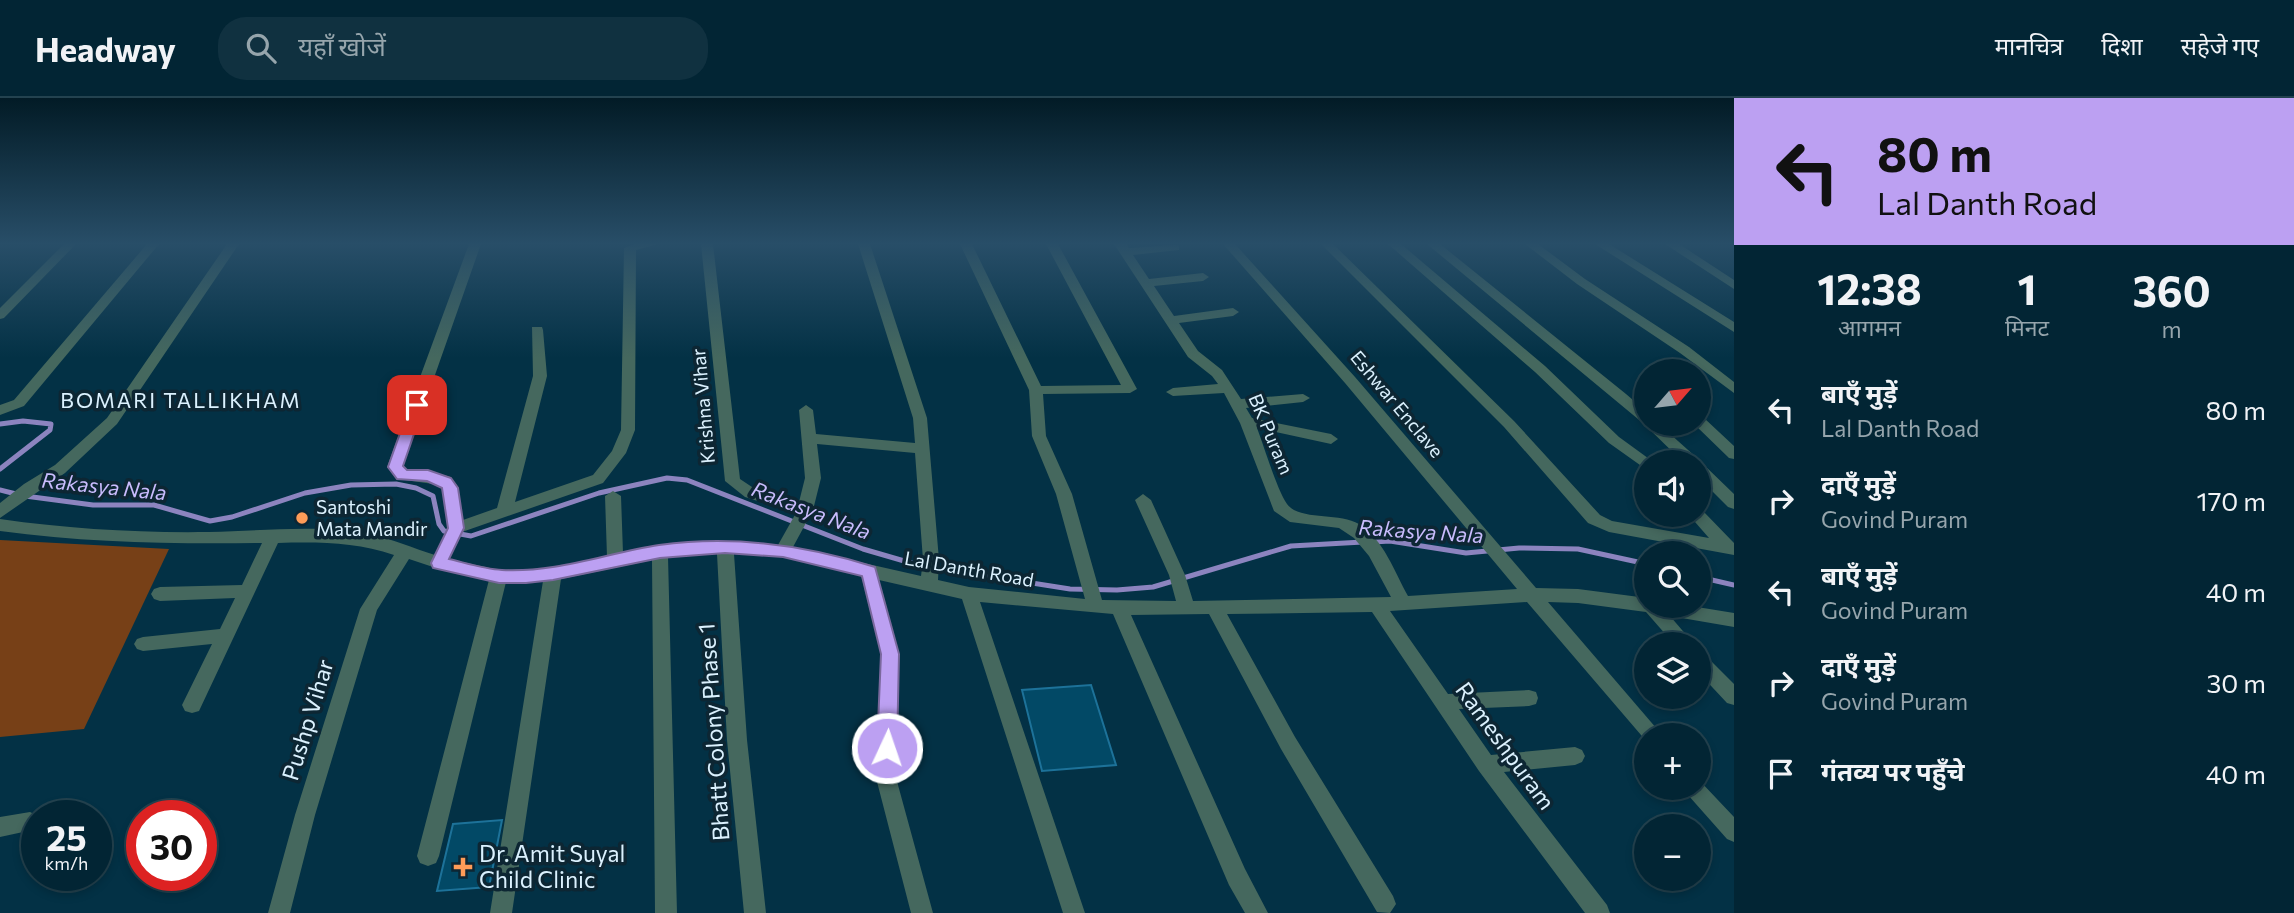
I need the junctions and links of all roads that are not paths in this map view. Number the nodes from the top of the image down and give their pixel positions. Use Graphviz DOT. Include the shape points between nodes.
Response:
graph roads {
  1 [pos="33,282"];
  2 [pos="121,282"];
  3 [pos="207,282"];
  4 [pos="459,282"];
  5 [pos="630,282"];
  6 [pos="711,282"];
  7 [pos="876,282"];
  8 [pos="984,282"];
  9 [pos="1072,282"];
  10 [pos="1154,282"];
  11 [pos="1263,282"];
  12 [pos="1365,282"];
  13 [pos="1438,282"];
  14 [pos="1476,282"];
  15 [pos="1583,282"];
  16 [pos="1664,282"];
  17 [pos="1144,283"];
  18 [pos="1233,312"];
  19 [pos="0,315"];
  20 [pos="1170,320"];
  21 [pos="1734,328"];
  22 [pos="537,330"];
  23 [pos="1228,388"];
  24 [pos="1734,389"];
  25 [pos="1036,390"];
  26 [pos="1173,393"];
  27 [pos="1303,398"];
  28 [pos="1237,404"];
  29 [pos="1634,409"];
  30 [pos="0,410"];
  31 [pos="806,410"];
  32 [pos="1247,421"];
  33 [pos="1712,433"];
  34 [pos="1664,436"];
  35 [pos="808,438"];
  36 [pos="1331,439"];
  37 [pos="923,449"];
  38 [pos="1679,450"];
  39 [pos="1734,454"];
  40 [pos="1634,455"];
  41 [pos="1711,481"];
  42 [pos="613,496"];
  43 [pos="1143,500"];
  44 [pos="1734,503"];
  45 [pos="0,512"];
  46 [pos="504,512"];
  47 [pos="802,517"];
  48 [pos="0,525"];
  49 [pos="1709,527"];
  50 [pos="453,535"];
  51 [pos="273,537"];
  52 [pos="725,547"];
  53 [pos="1731,548"];
  54 [pos="406,550"];
  55 [pos="660,551"];
  56 [pos="783,551"];
  57 [pos="615,560"];
  58 [pos="439,563"];
  59 [pos="869,572"];
  60 [pos="930,572"];
  61 [pos="553,574"];
  62 [pos="499,576"];
  63 [pos="247,591"];
  64 [pos="969,593"];
  65 [pos="160,594"];
  66 [pos="1529,595"];
  67 [pos="1093,596"];
  68 [pos="1403,603"];
  69 [pos="1634,603"];
  70 [pos="1377,605"];
  71 [pos="1119,608"];
  72 [pos="1187,609"];
  73 [pos="1215,609"];
  74 [pos="1711,616"];
  75 [pos="1662,618"];
  76 [pos="1734,620"];
  77 [pos="1674,632"];
  78 [pos="225,636"];
  79 [pos="143,643"];
  80 [pos="1711,673"];
  81 [pos="1734,697"];
  82 [pos="1529,698"];
  83 [pos="1442,702"];
  84 [pos="192,705"];
  85 [pos="1640,723"];
  86 [pos="1575,756"];
  87 [pos="1486,765"];
  88 [pos="1706,800"];
  89 [pos="21,824"];
  90 [pos="0,827"];
  91 [pos="1734,832"];
  92 [pos="428,856"];
  93 [pos="1385,904"];
  94 [pos="279,913"];
  95 [pos="500,913"];
  96 [pos="666,913"];
  97 [pos="755,913"];
  98 [pos="922,913"];
  99 [pos="1074,913"];
  100 [pos="1257,913"];
  101 [pos="1599,913"];
  1 -- 19 [label="street"];
  2 -- 30 [label="street" via="19,403"];
  3 -- 45 [label="street" via="112,421 60,468"];
  4 -- 50 [label="street" via="395,467 403,475 446,481"];
  5 -- 46 [label="street" via="628,430 619,453 598,479"];
  6 -- 47 [label="street, Krishna Vihar" via="733,481"];
  7 -- 37 [label="street" via="920,418"];
  8 -- 25 [label="street"];
  9 -- 25 [label="street" via="1130,389"];
  10 -- 17 [label="street"];
  11 -- 66 [label="street, Eshwar Enclave"];
  12 -- 53 [label="street" via="1500,415 1594,519 1609,526"];
  13 -- 40 [label="street"];
  14 -- 29 [label="street"];
  15 -- 24 [label="street" via="1695,354"];
  16 -- 21 [label="street"];
  17 -- 20 [label="street, BK Puram"];
  18 -- 20 [label="street"];
  20 -- 23 [label="street, BK Puram" via="1193,354"];
  22 -- 46 [label="street" via="540,376"];
  23 -- 26 [label="street"];
  23 -- 28 [label="street, BK Puram"];
  25 -- 67 [label="street" via="1039,436 1064,494"];
  27 -- 28 [label="street"];
  28 -- 32 [label="street, BK Puram"];
  31 -- 35 [label="street"];
  32 -- 36 [label="street"];
  32 -- 68 [label="street, BK Puram" via="1275,499 1288,516 1351,526 1369,543"];
  33 -- 39 [label="street"];
  34 -- 38 [label="street"];
  35 -- 37 [label="street"];
  35 -- 47 [label="street" via="813,478"];
  37 -- 60 [label="street"];
  41 -- 44 [label="street"];
  42 -- 57 [label="street"];
  43 -- 72 [label="street"];
  46 -- 50 [label="street"];
  47 -- 56 [label="street"];
  48 -- 51 [label="street, Lal Danth Road" via="57,533 166,538"];
  49 -- 53 [label="street"];
  50 -- 58 [label="street"];
  51 -- 54 [label="street, Lal Danth Road" via="369,540"];
  51 -- 63 [label="street"];
  52 -- 55 [label="street, Lal Danth Road"];
  52 -- 56 [label="street, Lal Danth Road"];
  52 -- 97 [label="street, Bhatt Colony Phase 1" via="737,740"];
  54 -- 58 [label="street, Lal Danth Road"];
  54 -- 94 [label="street, Pushp Vihar" via="369,609"];
  55 -- 57 [label="street, Lal Danth Road"];
  55 -- 96 [label="street"];
  56 -- 59 [label="street, Lal Danth Road"];
  57 -- 61 [label="street, Lal Danth Road"];
  58 -- 62 [label="street, Lal Danth Road"];
  59 -- 60 [label="street, Lal Danth Road"];
  59 -- 98 [label="street" via="890,654 885,774"];
  60 -- 64 [label="street, Lal Danth Road"];
  61 -- 62 [label="street, Lal Danth Road"];
  61 -- 95 [label="street"];
  62 -- 92 [label="street"];
  63 -- 65 [label="street"];
  63 -- 78 [label="street"];
  64 -- 67 [label="street, Lal Danth Road" via="1028,601"];
  64 -- 99 [label="street"];
  66 -- 68 [label="street, Lal Danth Road"];
  66 -- 69 [label="street, Lal Danth Road"];
  66 -- 85 [label="street, Eshwar Enclave"];
  67 -- 71 [label="street, Lal Danth Road"];
  68 -- 70 [label="street, Lal Danth Road"];
  70 -- 73 [label="street, Lal Danth Road"];
  70 -- 83 [label="street, Rameshpuram"];
  71 -- 72 [label="street, Lal Danth Road"];
  71 -- 100 [label="street"];
  72 -- 73 [label="street, Lal Danth Road"];
  73 -- 93 [label="street" via="1288,743"];
  74 -- 76 [label="street, Lal Danth Road"];
  75 -- 77 [label="street"];
  78 -- 79 [label="street"];
  78 -- 84 [label="street"];
  80 -- 81 [label="street"];
  82 -- 83 [label="street"];
  83 -- 87 [label="street, Rameshpuram"];
  86 -- 87 [label="street"];
  87 -- 101 [label="street, Rameshpuram"];
  88 -- 91 [label="street"];
  89 -- 90 [label="street"];
}
